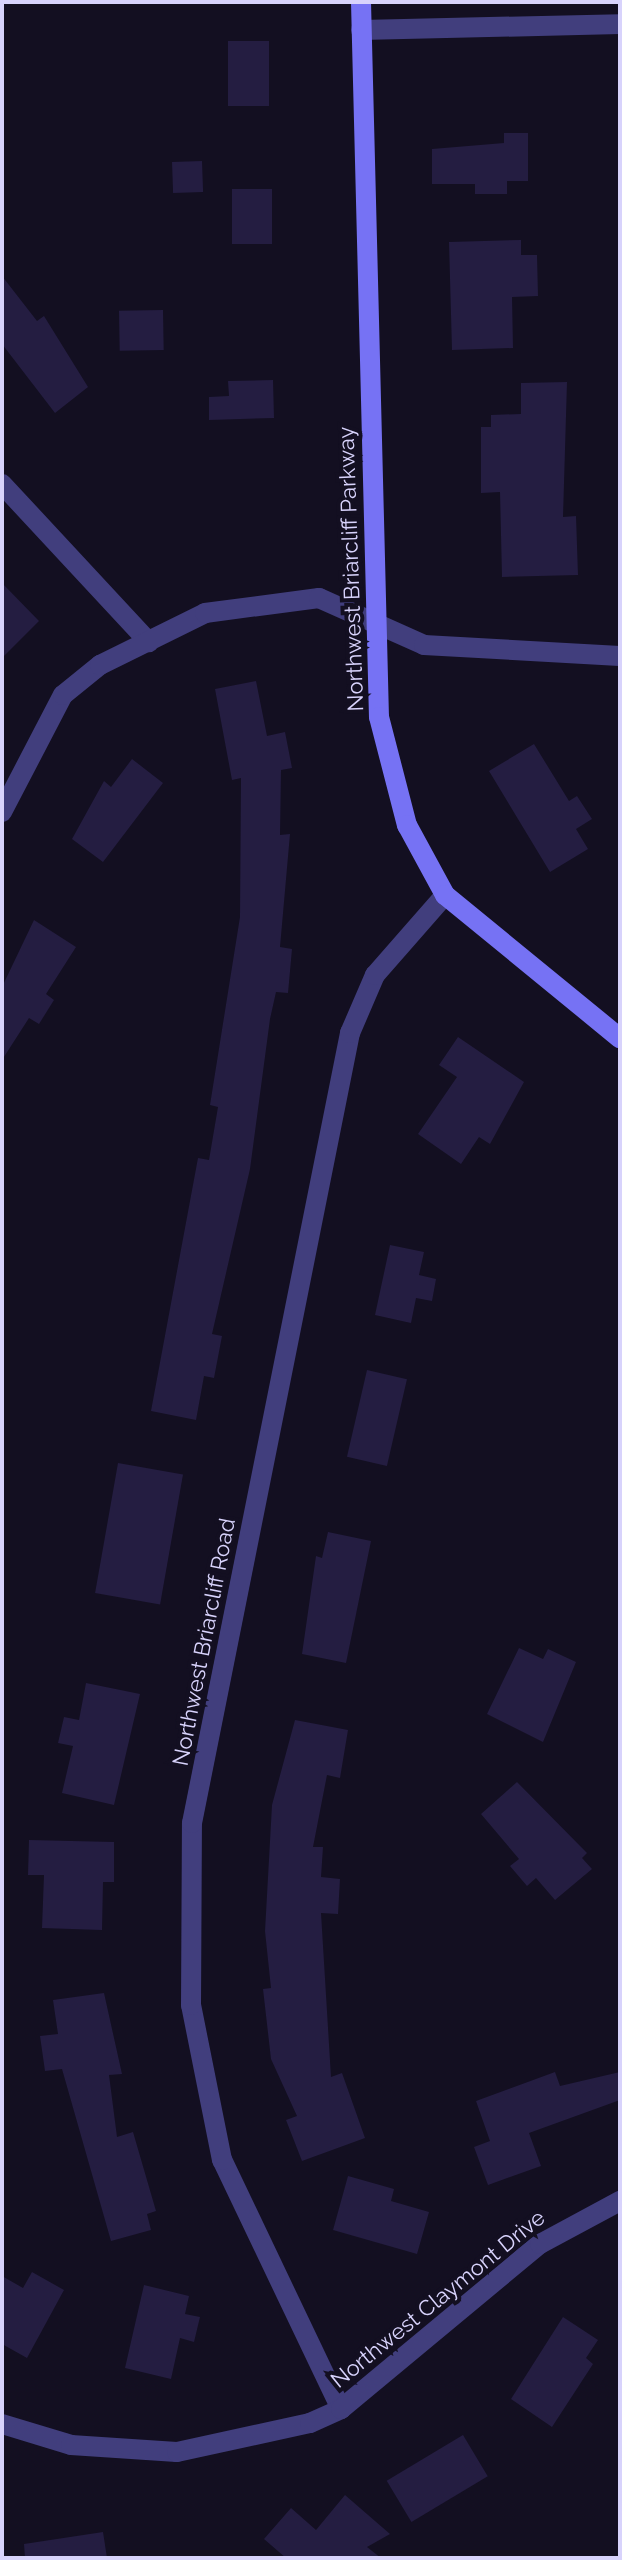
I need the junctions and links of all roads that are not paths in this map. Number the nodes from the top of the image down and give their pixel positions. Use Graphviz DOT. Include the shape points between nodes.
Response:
graph roads {
  1 [pos="361,2"];
  2 [pos="620,24"];
  3 [pos="361,30"];
  4 [pos="2,484"];
  5 [pos="374,623"];
  6 [pos="149,642"];
  7 [pos="620,656"];
  8 [pos="2,812"];
  9 [pos="445,895"];
  10 [pos="620,1038"];
  11 [pos="620,2201"];
  12 [pos="341,2409"];
  13 [pos="2,2424"];
  1 -- 3 [label="main road, Northwest Briarcliff Parkway"];
  2 -- 3 [label="street"];
  3 -- 5 [label="main road, Northwest Briarcliff Parkway"];
  4 -- 6 [label="street"];
  5 -- 6 [label="street" via="319,598 205,613"];
  5 -- 7 [label="street" via="424,645"];
  5 -- 9 [label="main road, Northwest Briarcliff Parkway" via="379,717 407,825"];
  6 -- 8 [label="street" via="100,665 63,695"];
  9 -- 10 [label="main road, Northwest Briarcliff Parkway"];
  9 -- 12 [label="street, Northwest Briarcliff Road" via="375,975 350,1033 192,1823 191,2005 222,2160"];
  11 -- 12 [label="street, Northwest Claymont Drive" via="540,2244"];
  12 -- 13 [label="street, Northwest Claymont Drive" via="283,2433 177,2452 71,2445"];
}
